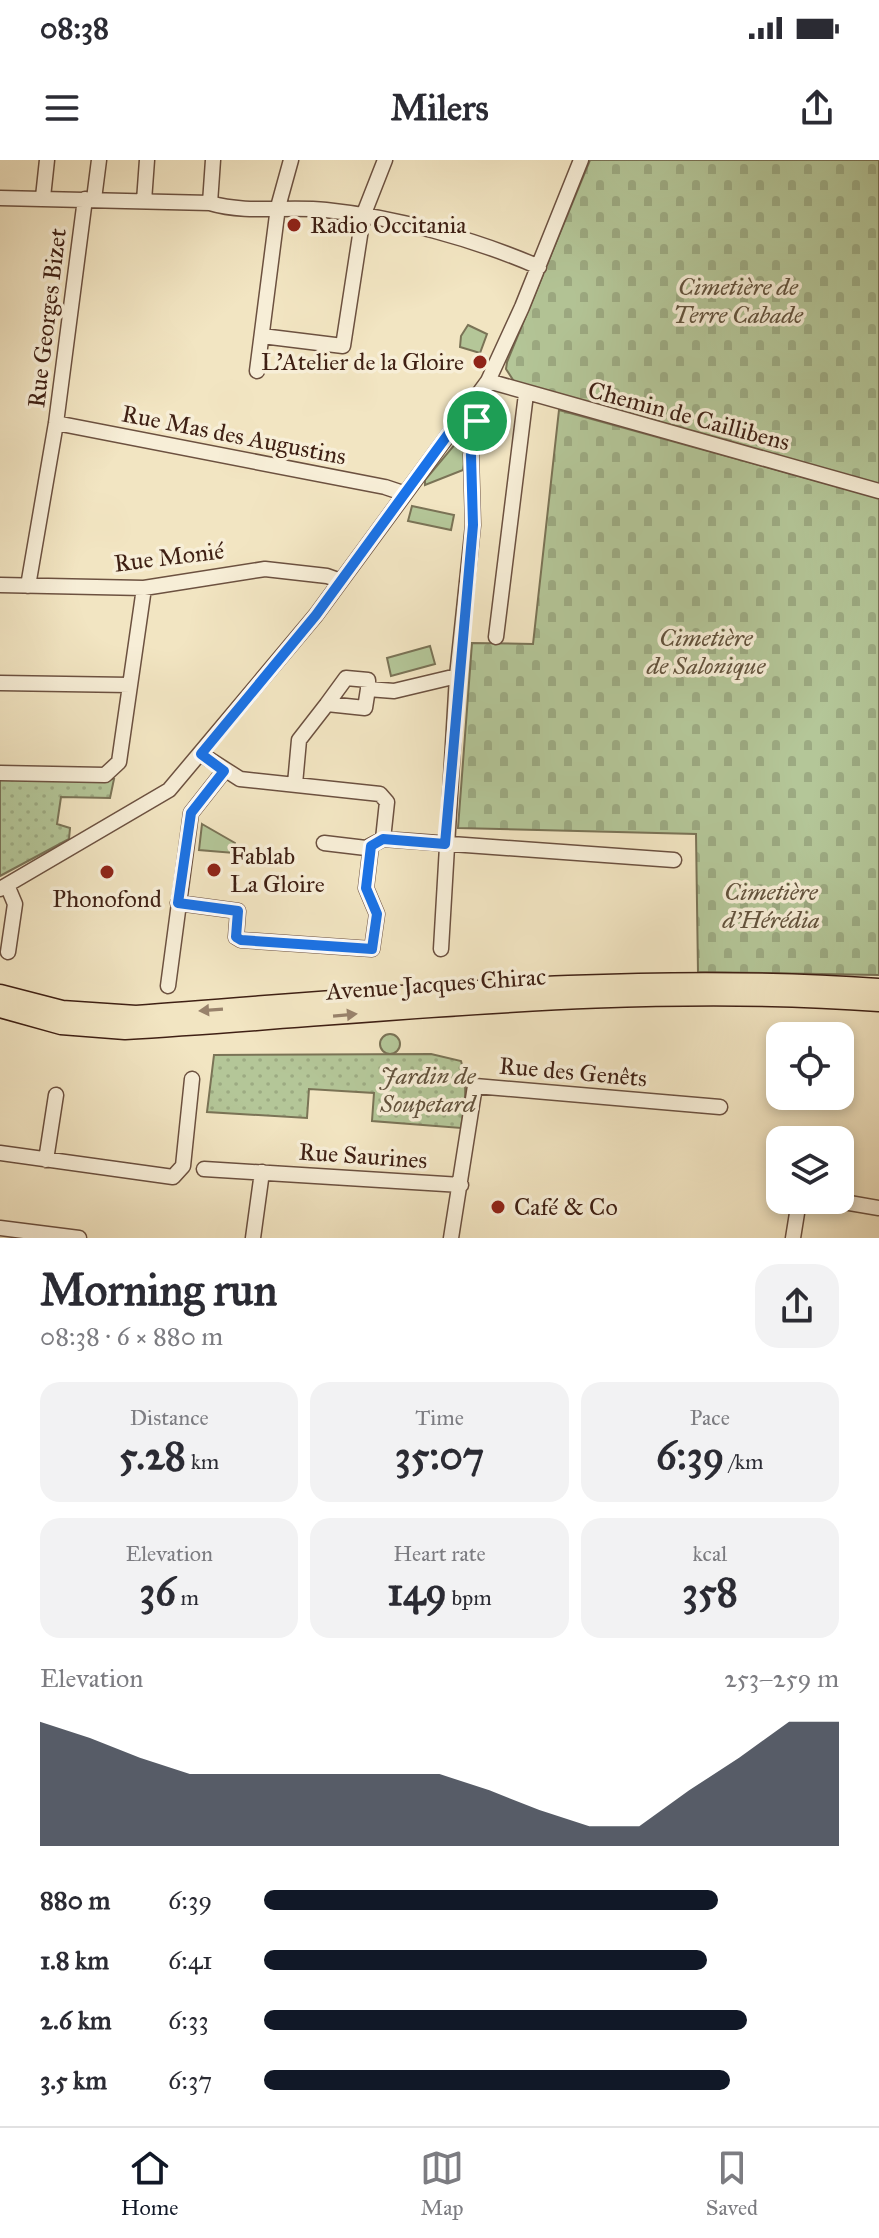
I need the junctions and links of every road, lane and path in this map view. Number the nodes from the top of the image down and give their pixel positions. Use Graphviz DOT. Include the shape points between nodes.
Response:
graph roads {
  1 [pos="47,160"];
  2 [pos="99,160"];
  3 [pos="147,160"];
  4 [pos="213,160"];
  5 [pos="291,160"];
  6 [pos="385,160"];
  7 [pos="581,160"];
  8 [pos="43,197"];
  9 [pos="0,198"];
  10 [pos="90,199"];
  11 [pos="144,201"];
  12 [pos="210,203"];
  13 [pos="278,207"];
  14 [pos="363,216"];
  15 [pos="539,267"];
  16 [pos="262,336"];
  17 [pos="257,371"];
  18 [pos="488,381"];
  19 [pos="526,394"];
  20 [pos="468,407"];
  21 [pos="56,423"];
  22 [pos="879,491"];
  23 [pos="403,493"];
  24 [pos="341,581"];
  25 [pos="0,585"];
  26 [pos="28,586"];
  27 [pos="144,588"];
  28 [pos="496,637"];
  29 [pos="457,676"];
  30 [pos="0,683"];
  31 [pos="130,685"];
  32 [pos="368,689"];
  33 [pos="327,704"];
  34 [pos="201,754"];
  35 [pos="224,771"];
  36 [pos="0,773"];
  37 [pos="295,784"];
  38 [pos="377,842"];
  39 [pos="324,843"];
  40 [pos="445,844"];
  41 [pos="674,860"];
  42 [pos="4,887"];
  43 [pos="178,903"];
  44 [pos="441,949"];
  45 [pos="8,952"];
  46 [pos="168,986"];
  47 [pos="879,988"];
  48 [pos="0,994"];
  49 [pos="879,1002"];
  50 [pos="0,1008"];
  51 [pos="192,1079"];
  52 [pos="56,1095"];
  53 [pos="720,1107"];
  54 [pos="0,1153"];
  55 [pos="46,1160"];
  56 [pos="204,1169"];
  57 [pos="262,1172"];
  58 [pos="461,1185"];
  59 [pos="854,1204"];
  60 [pos="879,1208"];
  61 [pos="797,1214"];
  62 [pos="0,1228"];
  63 [pos="76,1238"];
  64 [pos="253,1238"];
  65 [pos="451,1238"];
  66 [pos="793,1238"];
  1 -- 8 [label="street"];
  2 -- 10 [label="street, Rue Georges Bizet"];
  3 -- 11 [label="street"];
  4 -- 12 [label="street"];
  5 -- 13 [label="street"];
  6 -- 14 [label="street"];
  7 -- 15 [label="street"];
  8 -- 9 [label="street"];
  8 -- 10 [label="street"];
  10 -- 11 [label="street"];
  10 -- 21 [label="street, Rue Georges Bizet"];
  11 -- 12 [label="street"];
  12 -- 13 [label="street"];
  13 -- 14 [label="street"];
  13 -- 16 [label="street"];
  14 -- 15 [label="street" via="468,241"];
  14 -- 16 [label="street" via="343,346"];
  15 -- 18 [label="street"];
  16 -- 17 [label="street"];
  18 -- 19 [label="street, Chemin de Caillibens"];
  18 -- 20 [label="street"];
  19 -- 22 [label="street, Chemin de Caillibens"];
  19 -- 28 [label="street"];
  20 -- 23 [label="street"];
  20 -- 29 [label="street" via="477,421 471,455 473,525"];
  21 -- 23 [label="street, Rue Mas des Augustins"];
  21 -- 26 [label="street, Rue Georges Bizet"];
  23 -- 24 [label="street"];
  24 -- 27 [label="street, Rue Monié" via="265,569"];
  24 -- 34 [label="street"];
  25 -- 26 [label="street, Rue Monié"];
  26 -- 27 [label="street, Rue Monié"];
  27 -- 31 [label="street"];
  29 -- 32 [label="street" via="394,691"];
  29 -- 40 [label="street"];
  30 -- 31 [label="street"];
  31 -- 36 [label="street" via="119,762 113,770 105,775"];
  32 -- 33 [label="street" via="365,708"];
  32 -- 33 [label="street" via="368,680 346,678"];
  33 -- 37 [label="street" via="299,740"];
  34 -- 35 [label="street"];
  34 -- 42 [label="street" via="155,801"];
  35 -- 37 [label="street" via="247,780"];
  35 -- 43 [label="street" via="191,813"];
  37 -- 38 [label="street" via="385,797"];
  38 -- 39 [label="street"];
  38 -- 40 [label="street"];
  38 -- 43 [label="street" via="366,888 377,914 372,949 236,937 238,911"];
  40 -- 41 [label="street"];
  40 -- 44 [label="street"];
  42 -- 45 [label="street" via="15,904"];
  43 -- 46 [label="street"];
  47 -- 48 [label="main road, Avenue Jacques Chirac, one-way" via="596,983 136,1015 62,1010"];
  50 -- 49 [label="main road, Avenue Jacques Chirac, one-way" via="61,1025 125,1030 572,998"];
  51 -- 55 [label="street" via="183,1166 173,1177"];
  52 -- 55 [label="street"];
  53 -- 58 [label="street, Rue des Genêts" via="475,1086"];
  54 -- 55 [label="street"];
  56 -- 57 [label="street, Rue Saurines"];
  57 -- 58 [label="street, Rue Saurines"];
  57 -- 64 [label="street, Rue Saurines"];
  58 -- 65 [label="street"];
  59 -- 60 [label="street"];
  61 -- 66 [label="street"];
  62 -- 63 [label="street"];
}
